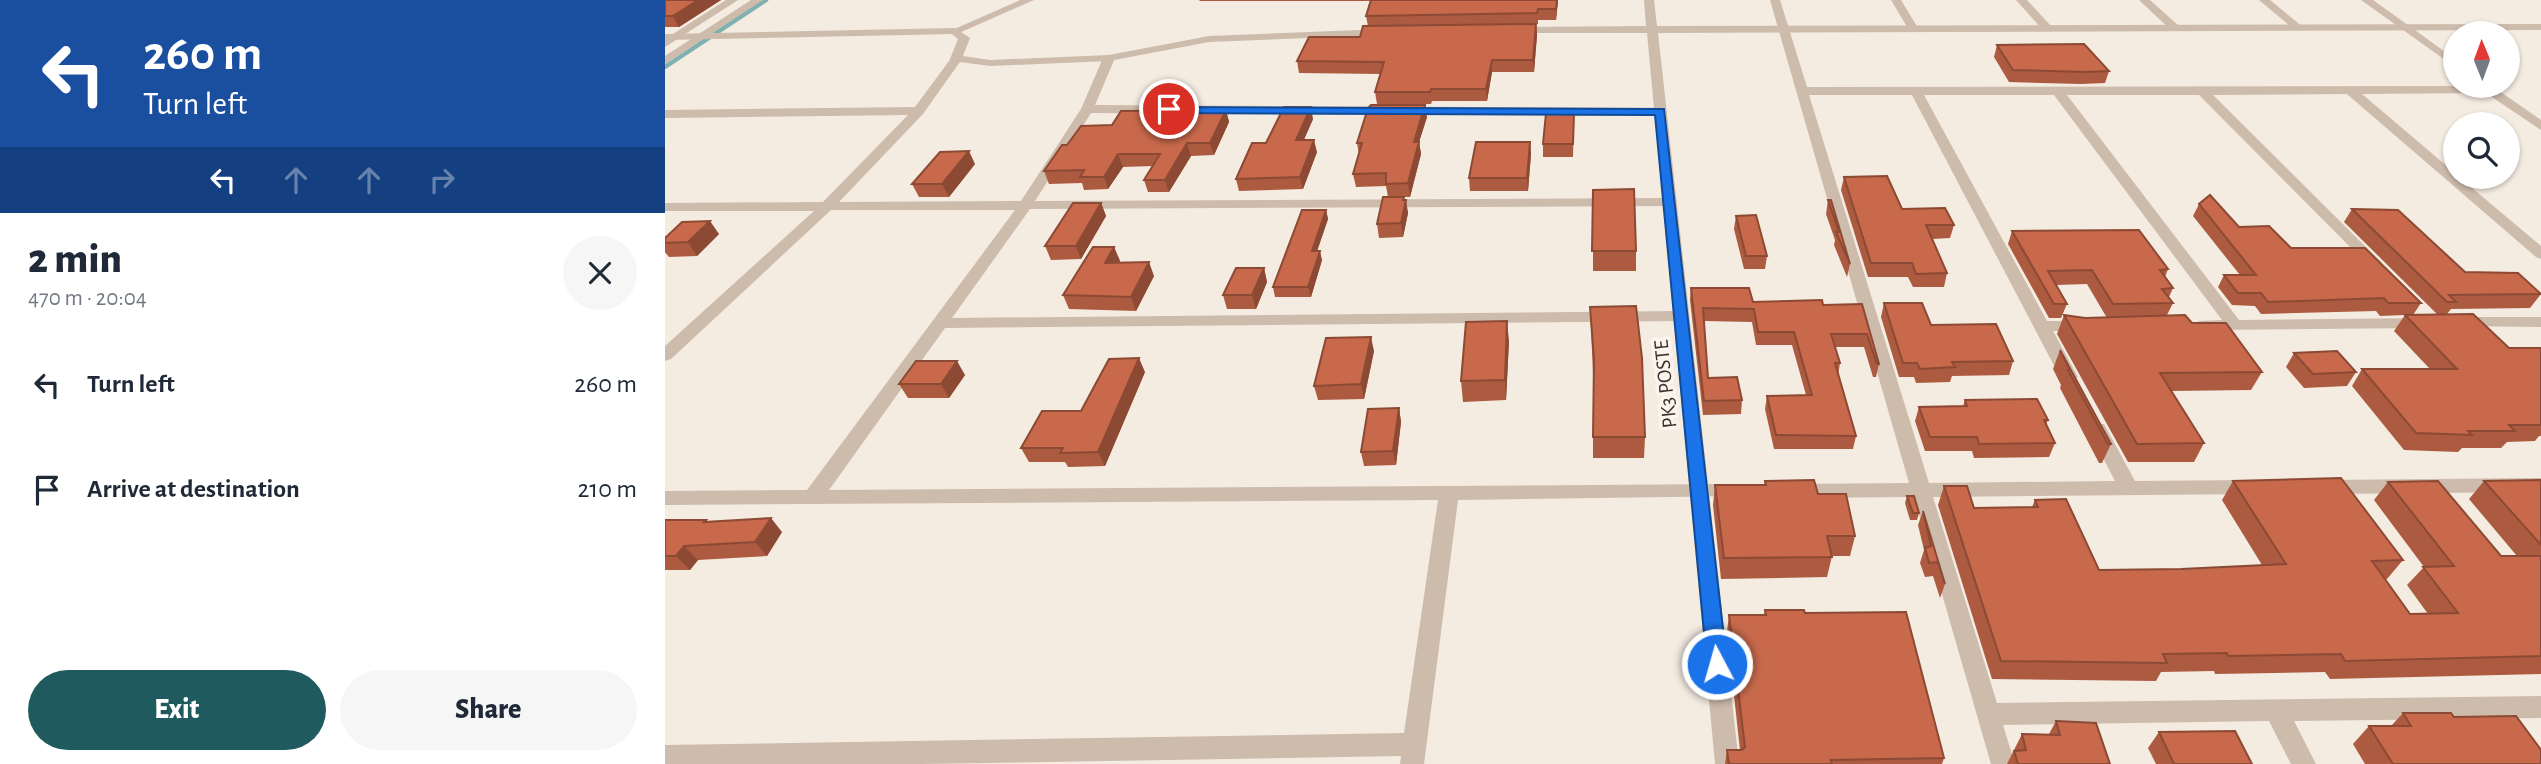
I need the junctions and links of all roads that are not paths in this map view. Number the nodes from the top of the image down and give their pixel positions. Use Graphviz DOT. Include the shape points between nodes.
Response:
graph roads {
  1 [pos="733,0"];
  2 [pos="758,0"];
  3 [pos="1030,0"];
  4 [pos="1649,0"];
  5 [pos="1775,0"];
  6 [pos="1896,0"];
  7 [pos="2021,0"];
  8 [pos="2144,0"];
  9 [pos="2264,0"];
  10 [pos="2366,0"];
  11 [pos="2299,27"];
  12 [pos="2405,27"];
  13 [pos="2541,27"];
  14 [pos="1651,28"];
  15 [pos="1784,28"];
  16 [pos="1913,28"];
  17 [pos="2047,28"];
  18 [pos="2175,28"];
  19 [pos="1500,30"];
  20 [pos="955,31"];
  21 [pos="1404,32"];
  22 [pos="702,36"];
  23 [pos="668,40"];
  24 [pos="2443,55"];
  25 [pos="1109,58"];
  26 [pos="956,59"];
  27 [pos="665,61"];
  28 [pos="2443,88"];
  29 [pos="1915,90"];
  30 [pos="2350,90"];
  31 [pos="1801,91"];
  32 [pos="2058,92"];
  33 [pos="2203,92"];
  34 [pos="2502,98"];
  35 [pos="1087,109"];
  36 [pos="919,111"];
  37 [pos="1660,112"];
  38 [pos="665,114"];
  39 [pos="2541,126"];
  40 [pos="1669,202"];
  41 [pos="1025,206"];
  42 [pos="665,207"];
  43 [pos="825,208"];
  44 [pos="2541,254"];
  45 [pos="2385,275"];
  46 [pos="2414,303"];
  47 [pos="1681,316"];
  48 [pos="2541,322"];
  49 [pos="939,323"];
  50 [pos="2446,323"];
  51 [pos="2234,324"];
  52 [pos="2193,325"];
  53 [pos="2042,326"];
  54 [pos="2097,326"];
  55 [pos="665,332"];
  56 [pos="689,332"];
  57 [pos="665,355"];
  58 [pos="2079,395"];
  59 [pos="2091,418"];
  60 [pos="2541,485"];
  61 [pos="2280,487"];
  62 [pos="2307,487"];
  63 [pos="2129,488"];
  64 [pos="1921,490"];
  65 [pos="1699,491"];
  66 [pos="1755,491"];
  67 [pos="1782,491"];
  68 [pos="1449,493"];
  69 [pos="665,498"];
  70 [pos="812,498"];
  71 [pos="2541,707"];
  72 [pos="2275,710"];
  73 [pos="1988,713"];
  74 [pos="1414,754"];
  75 [pos="665,757"];
  76 [pos="1727,764"];
  77 [pos="2003,764"];
  78 [pos="2304,764"];
  1 -- 23 [label="street"];
  2 -- 22 [label="street"];
  3 -- 20 [label="street"];
  4 -- 14 [label="street, PK3 POSTE"];
  5 -- 15 [label="street"];
  6 -- 16 [label="street"];
  7 -- 17 [label="street"];
  8 -- 18 [label="street"];
  9 -- 11 [label="street"];
  10 -- 12 [label="street"];
  11 -- 12 [label="street"];
  11 -- 18 [label="street"];
  12 -- 13 [label="street"];
  12 -- 24 [label="street"];
  14 -- 15 [label="street"];
  14 -- 19 [label="street"];
  14 -- 37 [label="street, PK3 POSTE"];
  15 -- 16 [label="street"];
  15 -- 31 [label="street"];
  16 -- 17 [label="street"];
  17 -- 18 [label="street"];
  20 -- 22 [label="street"];
  20 -- 26 [label="street" via="964,38"];
  21 -- 25 [label="street" via="1209,39"];
  22 -- 23 [label="street"];
  22 -- 27 [label="street"];
  25 -- 26 [label="street" via="990,64"];
  25 -- 35 [label="street"];
  26 -- 36 [label="street"];
  28 -- 30 [label="street"];
  29 -- 31 [label="street"];
  29 -- 32 [label="street"];
  29 -- 53 [label="street"];
  30 -- 33 [label="street"];
  30 -- 44 [label="street"];
  31 -- 64 [label="street"];
  32 -- 33 [label="street"];
  32 -- 51 [label="street"];
  33 -- 45 [label="street"];
  34 -- 39 [label="street"];
  35 -- 37 [label="street"];
  35 -- 41 [label="street"];
  36 -- 38 [label="street"];
  36 -- 43 [label="street"];
  37 -- 40 [label="street, PK3 POSTE"];
  40 -- 41 [label="street"];
  40 -- 47 [label="street, PK3 POSTE"];
  41 -- 43 [label="street"];
  41 -- 49 [label="street"];
  42 -- 43 [label="street"];
  43 -- 56 [label="street"];
  46 -- 51 [label="street" via="2433,323"];
  47 -- 49 [label="street"];
  47 -- 65 [label="street, PK3 POSTE"];
  48 -- 50 [label="street"];
  49 -- 70 [label="street"];
  51 -- 52 [label="street"];
  53 -- 54 [label="street"];
  53 -- 58 [label="street"];
  55 -- 56 [label="street"];
  56 -- 57 [label="street"];
  59 -- 63 [label="street"];
  60 -- 62 [label="street"];
  61 -- 63 [label="street"];
  63 -- 64 [label="street"];
  64 -- 67 [label="street"];
  64 -- 73 [label="street"];
  65 -- 66 [label="street"];
  65 -- 68 [label="street"];
  65 -- 76 [label="street, PK3 POSTE"];
  68 -- 70 [label="street"];
  68 -- 74 [label="street"];
  69 -- 70 [label="street"];
  71 -- 72 [label="street"];
  72 -- 73 [label="street"];
  72 -- 78 [label="street"];
  73 -- 77 [label="street"];
  74 -- 75 [label="street"];
}
